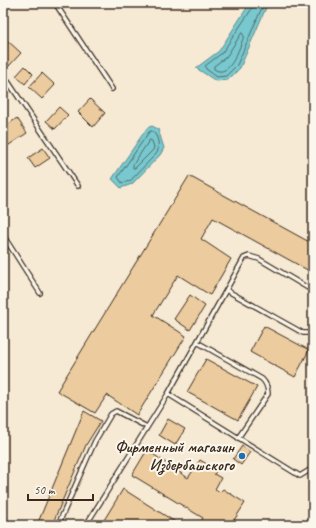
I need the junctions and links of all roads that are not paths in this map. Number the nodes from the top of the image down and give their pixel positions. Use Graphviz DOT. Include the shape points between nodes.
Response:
graph roads {
  1 [pos="55,3"];
  2 [pos="3,74"];
  3 [pos="112,89"];
  4 [pos="78,186"];
  5 [pos="3,235"];
  6 [pos="226,290"];
  7 [pos="313,291"];
  8 [pos="40,293"];
  9 [pos="313,329"];
  10 [pos="197,342"];
  11 [pos="168,394"];
  12 [pos="147,427"];
  13 [pos="238,438"];
  14 [pos="313,468"];
  15 [pos="58,525"];
  16 [pos="86,525"];
  1 -- 3 [label="lane"];
  2 -- 4 [label="lane"];
  5 -- 8 [label="lane"];
  6 -- 7 [label="lane" via="244,258 249,256"];
  6 -- 9 [label="lane" via="303,333 310,333"];
  6 -- 10 [label="lane"];
  10 -- 11 [label="lane"];
  10 -- 13 [label="lane" via="266,383 268,394"];
  11 -- 12 [label="lane"];
  11 -- 13 [label="lane"];
  12 -- 15 [label="lane" via="116,411 111,414 95,441"];
  12 -- 16 [label="lane"];
  13 -- 14 [label="lane" via="300,476"];
}
